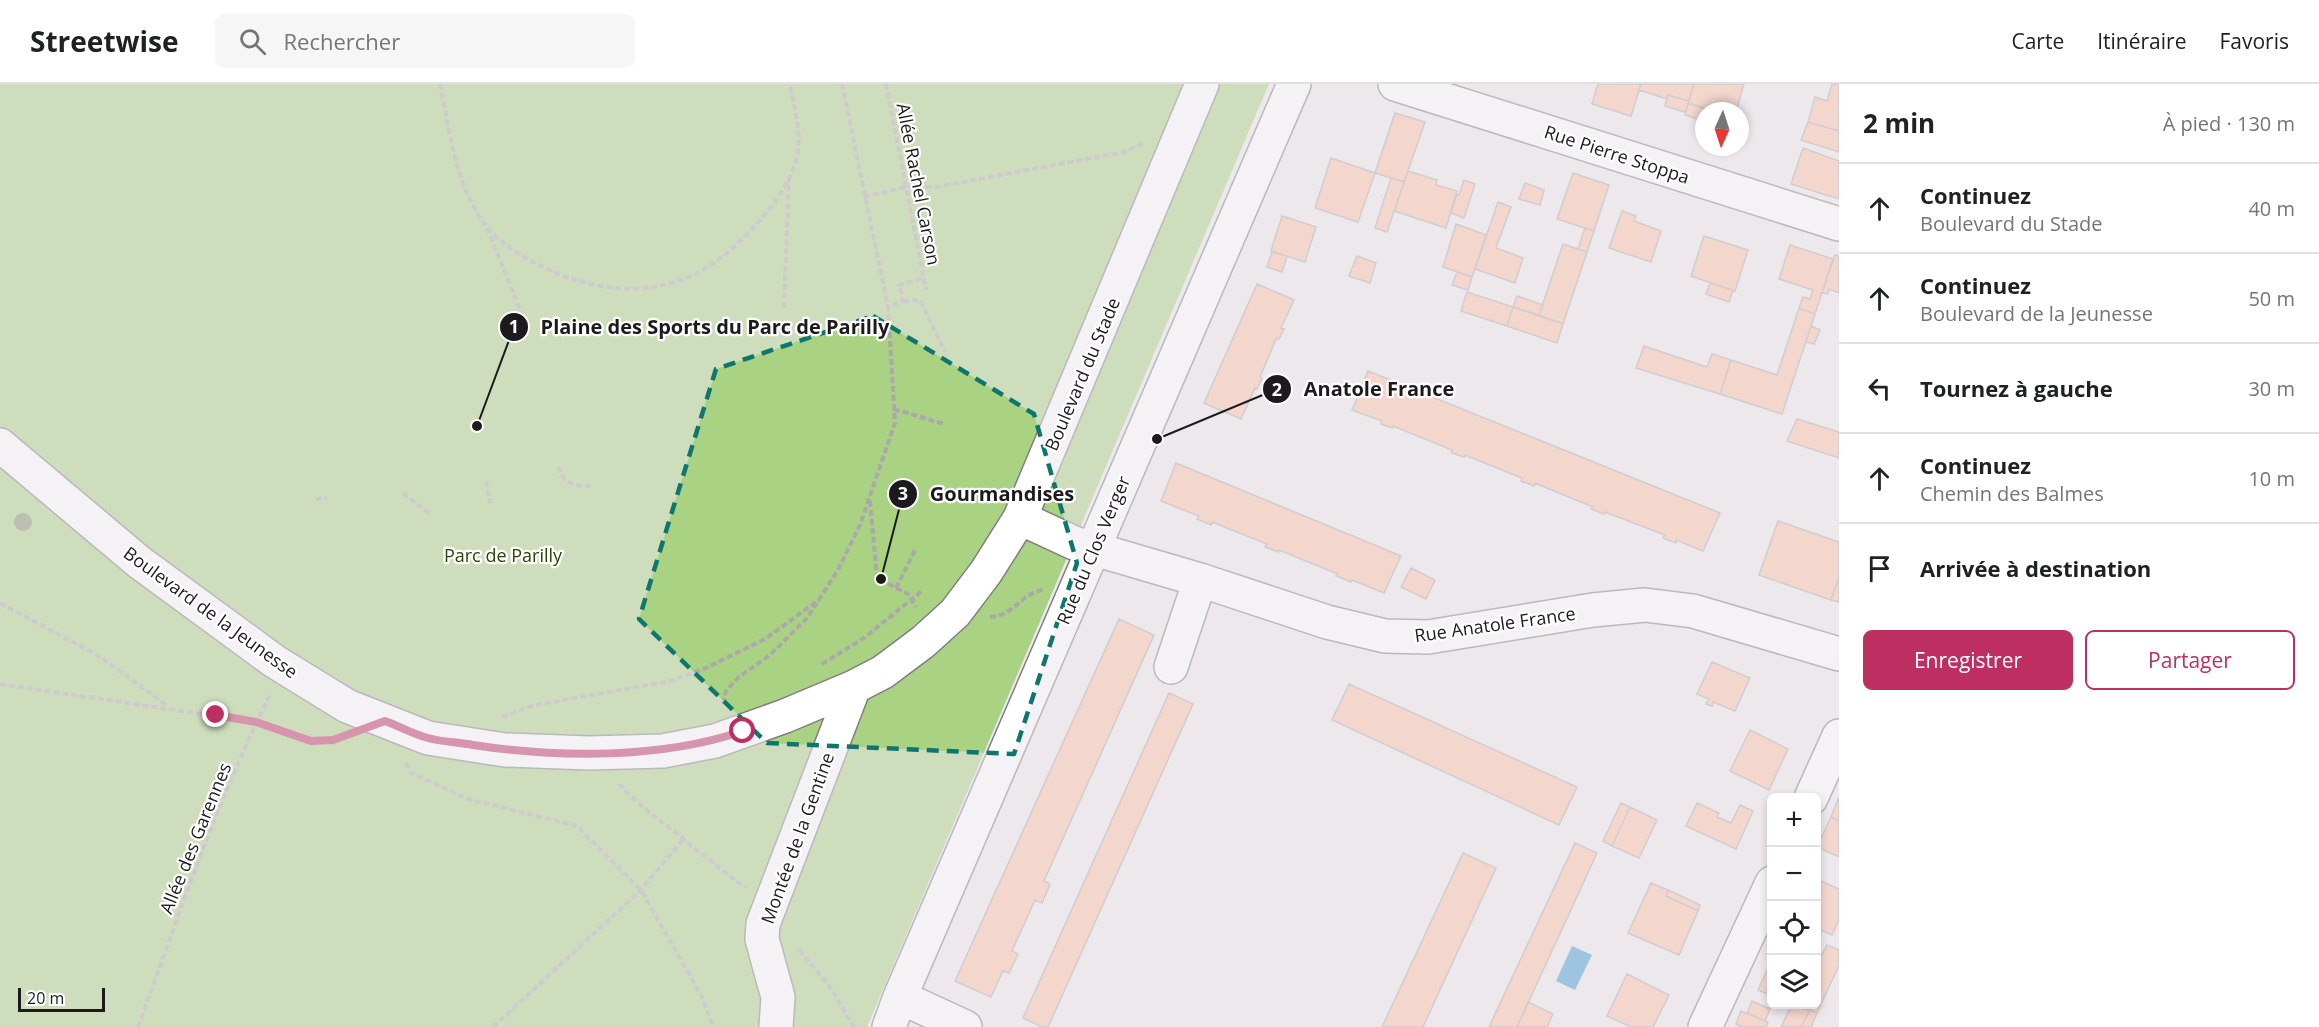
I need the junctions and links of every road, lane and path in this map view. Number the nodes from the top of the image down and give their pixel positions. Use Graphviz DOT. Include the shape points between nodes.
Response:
graph roads {
  1 [pos="440,84"];
  2 [pos="790,84"];
  3 [pos="842,84"];
  4 [pos="885,84"];
  5 [pos="1202,84"];
  6 [pos="1294,84"];
  7 [pos="1395,84"];
  8 [pos="1144,142"];
  9 [pos="789,178"];
  10 [pos="906,187"];
  11 [pos="864,197"];
  12 [pos="1839,224"];
  13 [pos="487,227"];
  14 [pos="924,278"];
  15 [pos="926,290"];
  16 [pos="903,301"];
  17 [pos="784,308"];
  18 [pos="888,308"];
  19 [pos="528,330"];
  20 [pos="945,352"];
  21 [pos="894,409"];
  22 [pos="944,424"];
  23 [pos="0,445"];
  24 [pos="558,467"];
  25 [pos="486,481"];
  26 [pos="590,486"];
  27 [pos="403,493"];
  28 [pos="327,498"];
  29 [pos="869,498"];
  30 [pos="316,499"];
  31 [pos="490,503"];
  32 [pos="430,514"];
  33 [pos="1020,516"];
  34 [pos="915,549"];
  35 [pos="1094,550"];
  36 [pos="1200,580"];
  37 [pos="896,588"];
  38 [pos="922,591"];
  39 [pos="820,599"];
  40 [pos="911,599"];
  41 [pos="1071,602"];
  42 [pos="0,603"];
  43 [pos="959,609"];
  44 [pos="933,633"];
  45 [pos="1839,654"];
  46 [pos="274,661"];
  47 [pos="1171,667"];
  48 [pos="817,668"];
  49 [pos="0,684"];
  50 [pos="854,687"];
  51 [pos="732,706"];
  52 [pos="170,707"];
  53 [pos="496,718"];
  54 [pos="385,721"];
  55 [pos="256,722"];
  56 [pos="1839,736"];
  57 [pos="589,753"];
  58 [pos="406,762"];
  59 [pos="1813,793"];
  60 [pos="683,839"];
  61 [pos="641,890"];
  62 [pos="1767,894"];
  63 [pos="767,912"];
  64 [pos="894,1014"];
  65 [pos="138,1027"];
  66 [pos="493,1027"];
  67 [pos="713,1027"];
  68 [pos="776,1027"];
  69 [pos="854,1027"];
  70 [pos="965,1027"];
  71 [pos="1705,1027"];
  1 -- 13 [label="path" via="455,160 468,196"];
  2 -- 9 [label="path" via="798,151"];
  3 -- 11 [label="path"];
  4 -- 10 [label="path, Allée Rachel Carson"];
  5 -- 33 [label="street, Boulevard du Stade"];
  6 -- 35 [label="street, Rue du Clos Verger"];
  7 -- 12 [label="street, Rue Pierre Stoppa"];
  8 -- 10 [label="path" via="1124,152 936,187"];
  9 -- 13 [label="path" via="756,225 714,263 678,281 645,287 605,287 575,281 509,248"];
  9 -- 17 [label="path"];
  10 -- 11 [label="path"];
  10 -- 14 [label="path, Allée Rachel Carson"];
  11 -- 18 [label="path"];
  13 -- 19 [label="path"];
  14 -- 15 [label="path, Allée Rachel Carson"];
  14 -- 16 [label="path" via="899,285"];
  16 -- 18 [label="path"];
  16 -- 20 [label="path" via="920,300"];
  18 -- 21 [label="path"];
  21 -- 22 [label="path"];
  21 -- 29 [label="path" via="895,423"];
  23 -- 46 [label="street, Boulevard de la Jeunesse" via="139,562"];
  24 -- 26 [label="path" via="563,479 572,486"];
  25 -- 31 [label="path"];
  27 -- 32 [label="path"];
  28 -- 30 [label="path"];
  29 -- 37 [label="path" via="877,578"];
  29 -- 39 [label="path" via="856,534"];
  33 -- 35 [label="street, Rue Anatole France"];
  33 -- 43 [label="street, Boulevard du Stade"];
  34 -- 37 [label="path"];
  35 -- 36 [label="street, Rue Anatole France"];
  35 -- 41 [label="street, Rue du Clos Verger"];
  36 -- 45 [label="street, Rue Anatole France" via="1327,622 1385,636 1428,637 1646,605 1693,610"];
  36 -- 47 [label="street"];
  37 -- 40 [label="path"];
  38 -- 40 [label="path"];
  39 -- 51 [label="path" via="800,628 726,691 722,710"];
  39 -- 53 [label="path" via="765,639 671,681 535,705"];
  40 -- 44 [label="path"];
  40 -- 48 [label="path" via="864,638"];
  41 -- 43 [label="path" via="1046,590 1032,591 1010,611 995,616 980,617"];
  41 -- 64 [label="street, Rue du Clos Verger"];
  42 -- 52 [label="path" via="99,656"];
  43 -- 44 [label="street, Boulevard du Stade"];
  44 -- 50 [label="street, Boulevard du Stade" via="883,672"];
  46 -- 54 [label="street, Boulevard de la Jeunesse" via="348,706"];
  46 -- 55 [label="path, Allée des Garennes" via="278,678"];
  49 -- 52 [label="path"];
  50 -- 57 [label="street, Boulevard du Stade" via="715,741 663,751"];
  50 -- 63 [label="street, Montée de la Gentine"];
  52 -- 55 [label="path"];
  54 -- 55 [label="path" via="333,740 311,741"];
  54 -- 57 [label="street, Boulevard de la Jeunesse" via="428,738 505,750"];
  55 -- 65 [label="path, Allée des Garennes" via="198,861"];
  56 -- 59 [label="street"];
  57 -- 60 [label="path" via="638,803"];
  58 -- 61 [label="path" via="411,773 468,799 577,826"];
  60 -- 61 [label="path"];
  60 -- 63 [label="path" via="748,890"];
  61 -- 66 [label="path"];
  61 -- 67 [label="path" via="702,997"];
  62 -- 71 [label="street"];
  63 -- 68 [label="street, Montée de la Gentine" via="762,939 778,997"];
  63 -- 69 [label="path" via="830,987"];
  64 -- 70 [label="street"];
}
